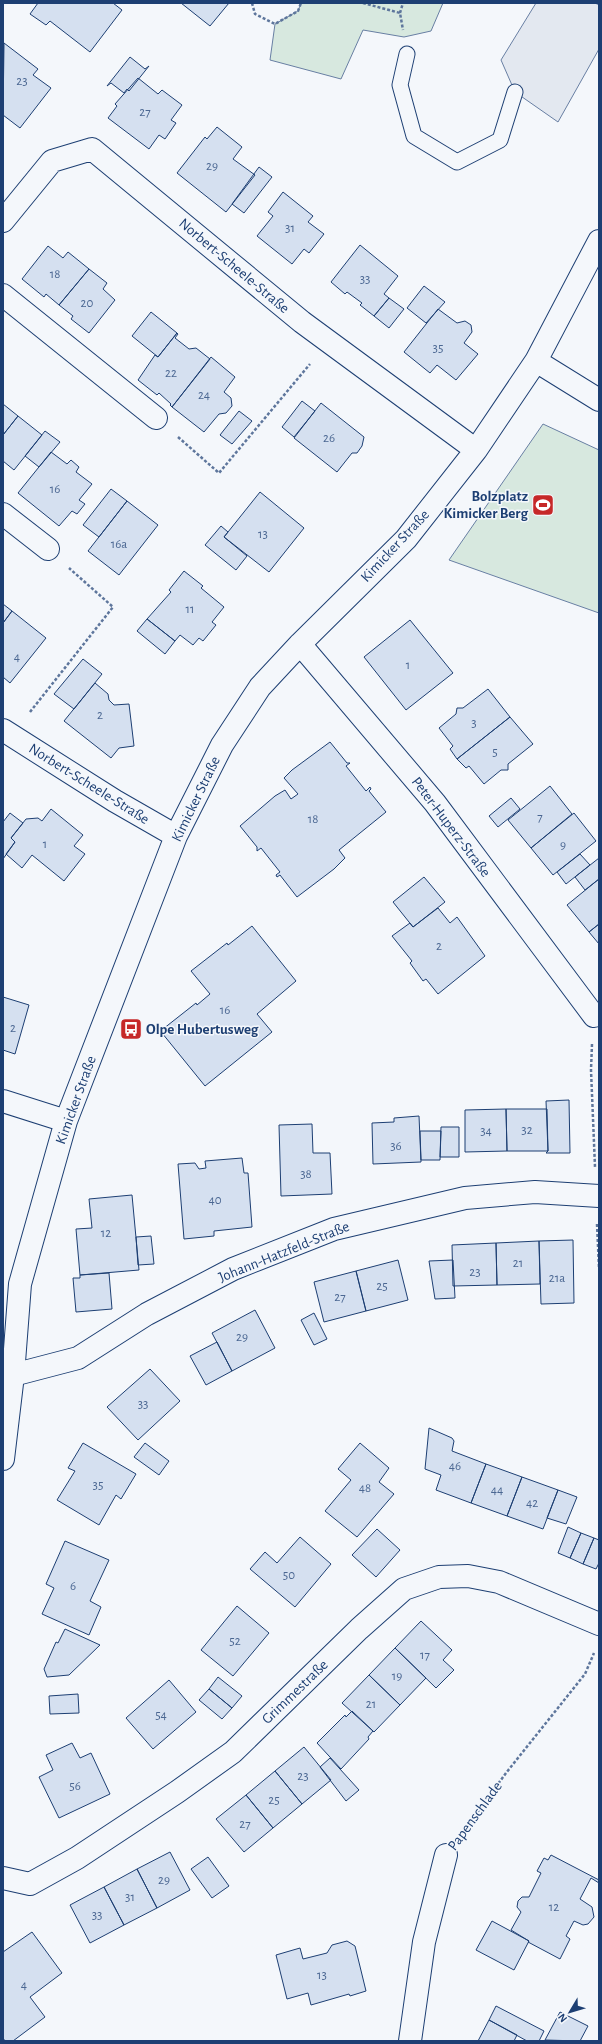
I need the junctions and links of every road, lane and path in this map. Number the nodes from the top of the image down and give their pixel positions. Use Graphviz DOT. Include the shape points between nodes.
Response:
graph roads {
  1 [pos="252,3"];
  2 [pos="302,3"];
  3 [pos="363,3"];
  4 [pos="403,3"];
  5 [pos="400,14"];
  6 [pos="407,54"];
  7 [pos="515,92"];
  8 [pos="3,221"];
  9 [pos="599,241"];
  10 [pos="3,295"];
  11 [pos="328,342"];
  12 [pos="536,360"];
  13 [pos="599,400"];
  14 [pos="156,418"];
  15 [pos="476,450"];
  16 [pos="3,514"];
  17 [pos="48,549"];
  18 [pos="300,644"];
  19 [pos="8,733"];
  20 [pos="176,836"];
  21 [pos="594,1016"];
  22 [pos="3,1101"];
  23 [pos="66,1121"];
  24 [pos="598,1195"];
  25 [pos="599,1268"];
  26 [pos="13,1375"];
  27 [pos="3,1460"];
  28 [pos="599,1624"];
  29 [pos="596,1649"];
  30 [pos="446,1855"];
  31 [pos="3,1878"];
  32 [pos="410,2041"];
  1 -- 2 [label="path" via="255,14 275,24 298,11"];
  3 -- 5 [label="path"];
  4 -- 5 [label="path"];
  5 -- 6 [label="path"];
  6 -- 7 [label="lane" via="400,86 414,136 457,162 500,140"];
  8 -- 11 [label="street, Norbert-Scheele-Straße" via="52,161 92,149"];
  9 -- 12 [label="street, Kimicker Straße"];
  10 -- 14 [label="street"];
  11 -- 14 [label="path" via="219,473"];
  11 -- 15 [label="street, Norbert-Scheele-Straße"];
  12 -- 13 [label="street"];
  12 -- 15 [label="street, Kimicker Straße"];
  15 -- 18 [label="street, Kimicker Straße" via="406,539"];
  16 -- 17 [label="street"];
  17 -- 19 [label="path" via="113,607"];
  18 -- 20 [label="street, Kimicker Straße" via="260,688 222,745"];
  18 -- 21 [label="street, Peter-Huperz-Straße" via="435,803"];
  19 -- 20 [label="street, Norbert-Scheele-Straße" via="115,801"];
  20 -- 23 [label="street, Kimicker Straße"];
  21 -- 24 [label="path" via="591,1070"];
  22 -- 23 [label="street"];
  23 -- 26 [label="street, Kimicker Straße" via="20,1284"];
  24 -- 25 [label="path"];
  24 -- 26 [label="street, Johann-Hatzfeld-Straße" via="535,1192 465,1198 334,1229 233,1269 147,1314 78,1358"];
  26 -- 27 [label="street, Kimicker Straße"];
  28 -- 31 [label="street, Grimmestraße" via="499,1582 468,1576 439,1577 404,1589 359,1629 233,1752 77,1858 30,1884"];
  29 -- 30 [label="path, Papenschlade" via="584,1674"];
  30 -- 32 [label="street, Papenschlade" via="424,1942"];
}
